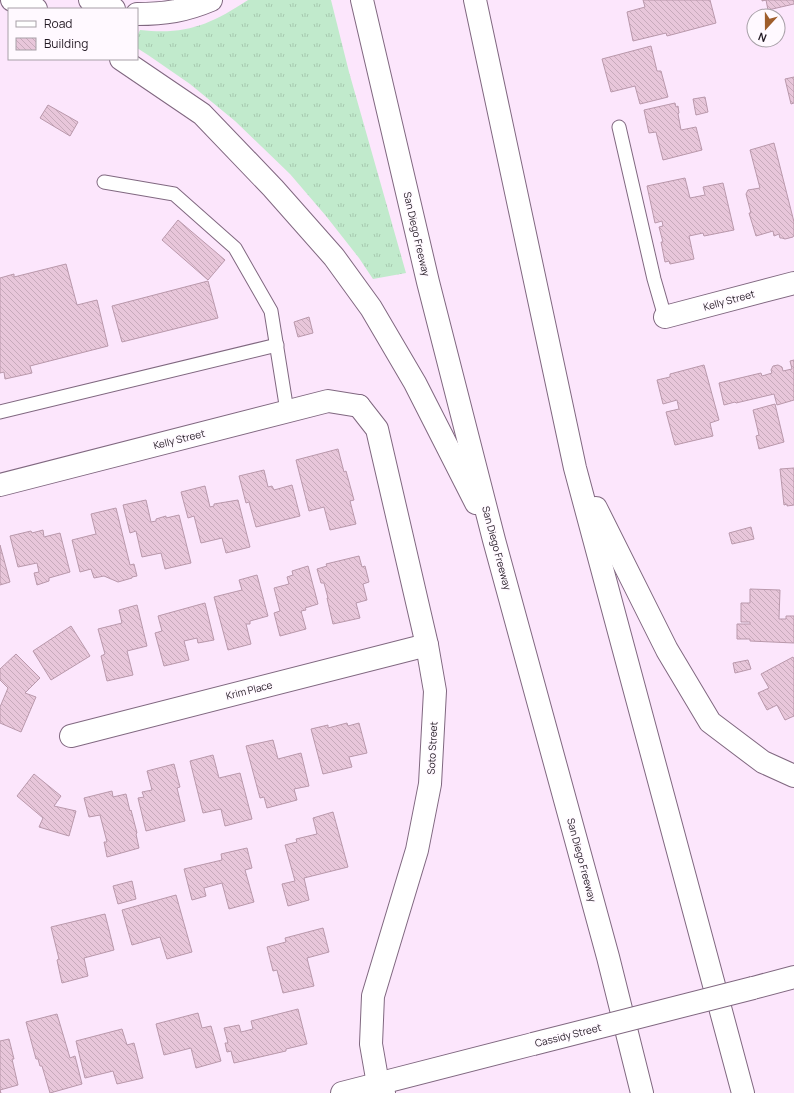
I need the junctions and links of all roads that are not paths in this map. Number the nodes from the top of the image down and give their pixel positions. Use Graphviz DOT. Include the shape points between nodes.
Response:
graph roads {
  1 [pos="12,0"];
  2 [pos="90,0"];
  3 [pos="211,0"];
  4 [pos="362,0"];
  5 [pos="475,0"];
  6 [pos="33,8"];
  7 [pos="111,8"];
  8 [pos="138,14"];
  9 [pos="122,60"];
  10 [pos="619,127"];
  11 [pos="104,182"];
  12 [pos="794,283"];
  13 [pos="665,317"];
  14 [pos="277,345"];
  15 [pos="359,406"];
  16 [pos="287,411"];
  17 [pos="0,412"];
  18 [pos="575,468"];
  19 [pos="0,485"];
  20 [pos="494,540"];
  21 [pos="427,645"];
  22 [pos="71,736"];
  23 [pos="794,776"];
  24 [pos="794,976"];
  25 [pos="381,1088"];
  26 [pos="342,1093"];
  27 [pos="642,1093"];
  28 [pos="742,1093"];
  1 -- 6 [label="main road"];
  2 -- 7 [label="main road"];
  3 -- 8 [label="main road" via="183,10"];
  4 -- 20 [label="main road, San Diego Freeway" via="428,282"];
  5 -- 18 [label="main road"];
  9 -- 20 [label="main road" via="202,114 334,257 371,308 415,383"];
  10 -- 13 [label="lane"];
  11 -- 14 [label="lane" via="174,194 236,248 271,311"];
  12 -- 13 [label="main road, Kelly Street"];
  14 -- 16 [label="lane"];
  14 -- 17 [label="lane"];
  15 -- 16 [label="main road, Kelly Street" via="328,401"];
  15 -- 21 [label="main road, Soto Street" via="377,428"];
  16 -- 19 [label="main road, Kelly Street"];
  18 -- 23 [label="main road" via="667,650 710,722 763,762"];
  18 -- 28 [label="main road"];
  20 -- 27 [label="main road, San Diego Freeway" via="608,957"];
  21 -- 22 [label="main road, Krim Place"];
  21 -- 25 [label="main road, Soto Street" via="435,691 430,784 418,850 373,996 371,1044"];
  24 -- 25 [label="main road, Cassidy Street, bridge" via="533,1044"];
  25 -- 26 [label="main road, Cassidy Street"];
}
